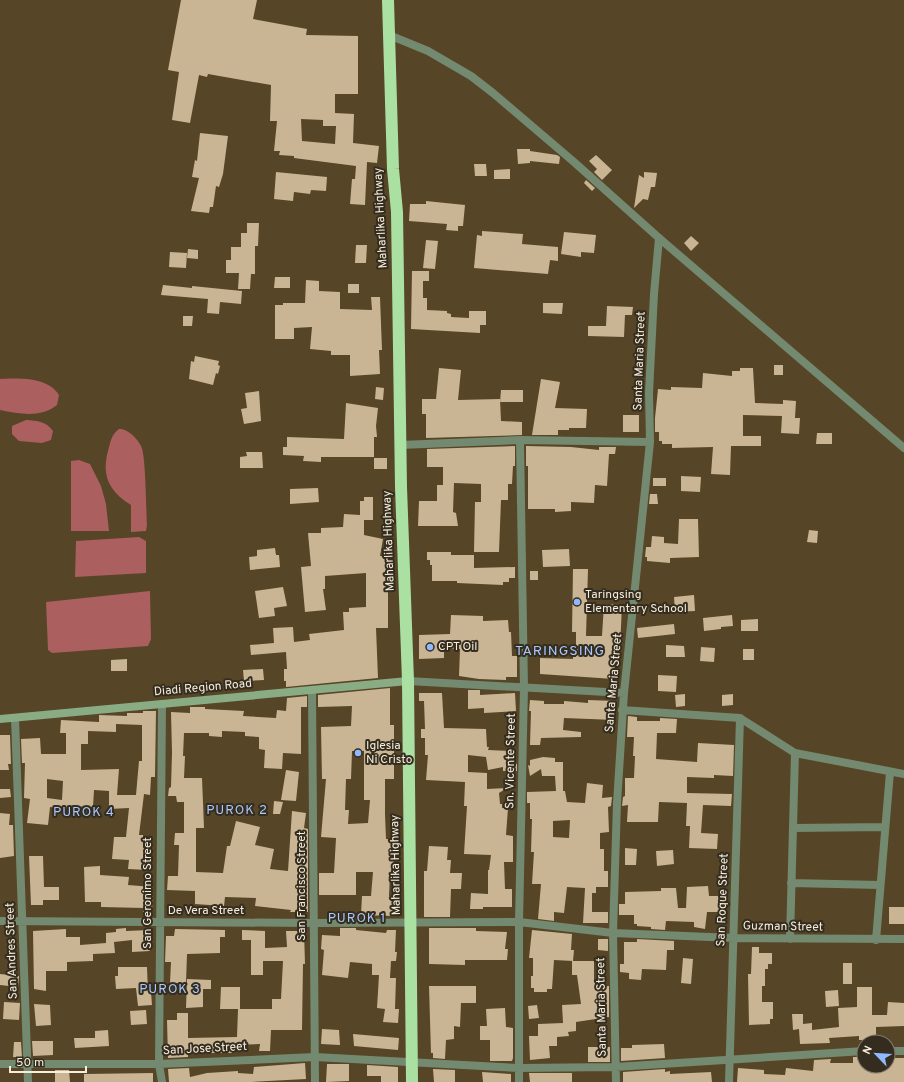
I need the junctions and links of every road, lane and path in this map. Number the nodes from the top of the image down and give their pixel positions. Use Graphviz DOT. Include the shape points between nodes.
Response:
graph roads {
  1 [pos="388,0"];
  2 [pos="389,35"];
  3 [pos="659,238"];
  4 [pos="520,440"];
  5 [pos="650,442"];
  6 [pos="400,444"];
  7 [pos="904,448"];
  8 [pos="408,681"];
  9 [pos="524,688"];
  10 [pos="312,690"];
  11 [pos="624,694"];
  12 [pos="162,704"];
  13 [pos="622,710"];
  14 [pos="15,718"];
  15 [pos="740,718"];
  16 [pos="0,720"];
  17 [pos="795,753"];
  18 [pos="890,772"];
  19 [pos="904,774"];
  20 [pos="885,827"];
  21 [pos="793,828"];
  22 [pos="791,883"];
  23 [pos="880,885"];
  24 [pos="0,921"];
  25 [pos="24,922"];
  26 [pos="160,922"];
  27 [pos="519,922"];
  28 [pos="315,923"];
  29 [pos="411,923"];
  30 [pos="613,933"];
  31 [pos="734,938"];
  32 [pos="790,939"];
  33 [pos="904,939"];
  34 [pos="876,940"];
  35 [pos="856,1052"];
  36 [pos="315,1057"];
  37 [pos="729,1061"];
  38 [pos="411,1062"];
  39 [pos="0,1064"];
  40 [pos="27,1064"];
  41 [pos="159,1064"];
  42 [pos="615,1067"];
  43 [pos="519,1068"];
  44 [pos="28,1082"];
  45 [pos="162,1082"];
  46 [pos="315,1082"];
  47 [pos="412,1082"];
  48 [pos="519,1082"];
  49 [pos="616,1082"];
  50 [pos="729,1082"];
  1 -- 2 [label="highway, Maharlika Highway"];
  2 -- 3 [label="street" via="428,51 471,76 574,162"];
  2 -- 6 [label="highway, Maharlika Highway" via="393,169 397,212"];
  3 -- 5 [label="street, Santa Maria Street" via="651,347"];
  3 -- 7 [label="street"];
  4 -- 5 [label="street"];
  4 -- 6 [label="street"];
  4 -- 9 [label="street, Sn. Vicente Street"];
  5 -- 11 [label="street, Santa Maria Street"];
  6 -- 8 [label="highway, Maharlika Highway"];
  8 -- 9 [label="street"];
  8 -- 10 [label="main road, Diadi Region Road"];
  8 -- 29 [label="highway, Maharlika Highway"];
  9 -- 11 [label="street"];
  9 -- 27 [label="street, Sn. Vicente Street"];
  10 -- 12 [label="main road, Diadi Region Road"];
  10 -- 28 [label="street, San Francisco Street"];
  11 -- 13 [label="street, Santa Maria Street"];
  12 -- 14 [label="main road, Diadi Region Road"];
  12 -- 26 [label="street, San Geronimo Street"];
  13 -- 15 [label="street"];
  13 -- 30 [label="street, Santa Maria Street" via="616,803"];
  14 -- 16 [label="main road, Diadi Region Road"];
  14 -- 25 [label="street, San Andres Street"];
  15 -- 17 [label="street"];
  15 -- 31 [label="street, San Roque Street"];
  17 -- 18 [label="street"];
  17 -- 21 [label="street"];
  18 -- 19 [label="street"];
  18 -- 20 [label="street"];
  20 -- 21 [label="street"];
  20 -- 23 [label="street"];
  21 -- 22 [label="street"];
  22 -- 23 [label="street"];
  22 -- 32 [label="street"];
  23 -- 34 [label="street"];
  24 -- 25 [label="street, De Vera Street"];
  25 -- 26 [label="street, De Vera Street"];
  25 -- 40 [label="street, San Andres Street"];
  26 -- 28 [label="street, De Vera Street"];
  26 -- 41 [label="street, San Geronimo Street"];
  27 -- 29 [label="street, De Vera Street"];
  27 -- 30 [label="street, Guzman Street"];
  27 -- 43 [label="street, Sn. Vicente Street"];
  28 -- 29 [label="street, De Vera Street"];
  28 -- 36 [label="street, San Francisco Street"];
  29 -- 38 [label="highway, Maharlika Highway"];
  30 -- 31 [label="street, Guzman Street"];
  30 -- 42 [label="street, Santa Maria Street"];
  31 -- 32 [label="street, Guzman Street"];
  31 -- 37 [label="street, San Roque Street"];
  32 -- 34 [label="street, Guzman Street"];
  33 -- 34 [label="street, Guzman Street"];
  35 -- 37 [label="street, San Jose Street"];
  36 -- 38 [label="street, San Jose Street"];
  36 -- 41 [label="street, San Jose Street"];
  36 -- 46 [label="street, San Francisco Street"];
  37 -- 42 [label="street, San Jose Street"];
  37 -- 50 [label="street, San Roque Street"];
  38 -- 43 [label="street, San Jose Street"];
  38 -- 47 [label="highway, Maharlika Highway"];
  39 -- 40 [label="street, San Jose Street"];
  40 -- 41 [label="street, San Jose Street"];
  40 -- 44 [label="street, San Andres Street"];
  41 -- 45 [label="street, San Geronimo Street"];
  42 -- 43 [label="street, San Jose Street"];
  42 -- 49 [label="street, Santa Maria Street"];
  43 -- 48 [label="street, Sn. Vicente Street"];
}
